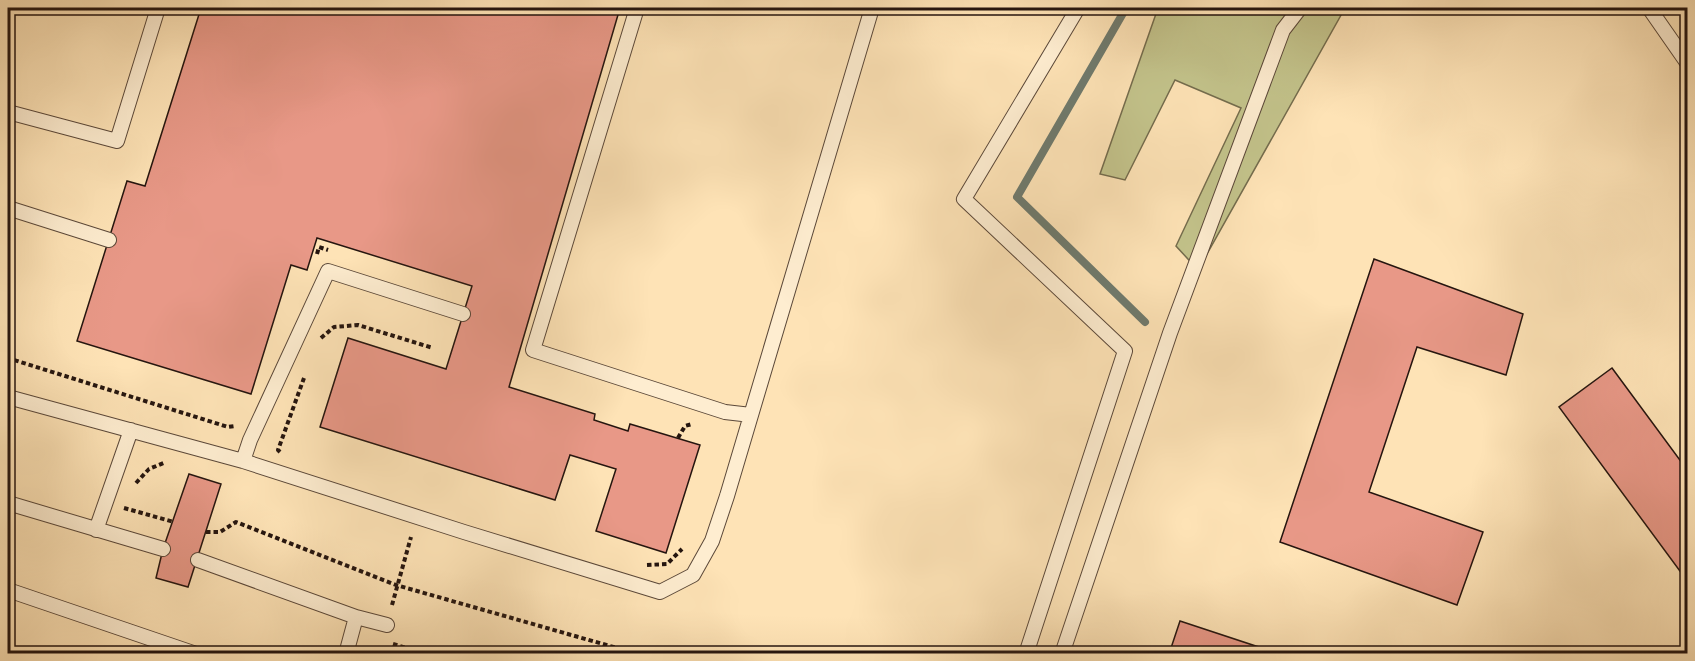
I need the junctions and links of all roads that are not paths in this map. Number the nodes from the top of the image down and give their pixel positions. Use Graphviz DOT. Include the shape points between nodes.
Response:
graph roads {
  1 [pos="158,8"];
  2 [pos="637,8"];
  3 [pos="872,8"];
  4 [pos="1078,8"];
  5 [pos="1299,8"];
  6 [pos="1649,8"];
  7 [pos="1688,64"];
  8 [pos="8,112"];
  9 [pos="8,208"];
  10 [pos="109,240"];
  11 [pos="463,314"];
  12 [pos="526,334"];
  13 [pos="533,350"];
  14 [pos="8,397"];
  15 [pos="751,414"];
  16 [pos="131,430"];
  17 [pos="243,461"];
  18 [pos="8,503"];
  19 [pos="96,530"];
  20 [pos="163,549"];
  21 [pos="198,560"];
  22 [pos="8,590"];
  23 [pos="356,617"];
  24 [pos="387,625"];
  25 [pos="196,654"];
  26 [pos="346,654"];
  27 [pos="1026,654"];
  28 [pos="1062,654"];
  1 -- 8 [label="lane" via="117,141"];
  2 -- 13 [label="lane"];
  3 -- 15 [label="lane"];
  4 -- 27 [label="lane" via="964,199 1125,351"];
  5 -- 28 [label="lane" via="1283,30 1170,333"];
  6 -- 7 [label="lane"];
  9 -- 10 [label="lane"];
  11 -- 17 [label="lane" via="328,272"];
  12 -- 13 [label="lane"];
  13 -- 15 [label="lane" via="725,412"];
  14 -- 16 [label="lane"];
  15 -- 17 [label="lane" via="712,541 693,575 660,592"];
  16 -- 17 [label="lane"];
  16 -- 19 [label="lane"];
  18 -- 19 [label="lane"];
  19 -- 20 [label="lane"];
  21 -- 23 [label="lane"];
  22 -- 25 [label="lane"];
  23 -- 24 [label="lane"];
  23 -- 26 [label="lane"];
}
